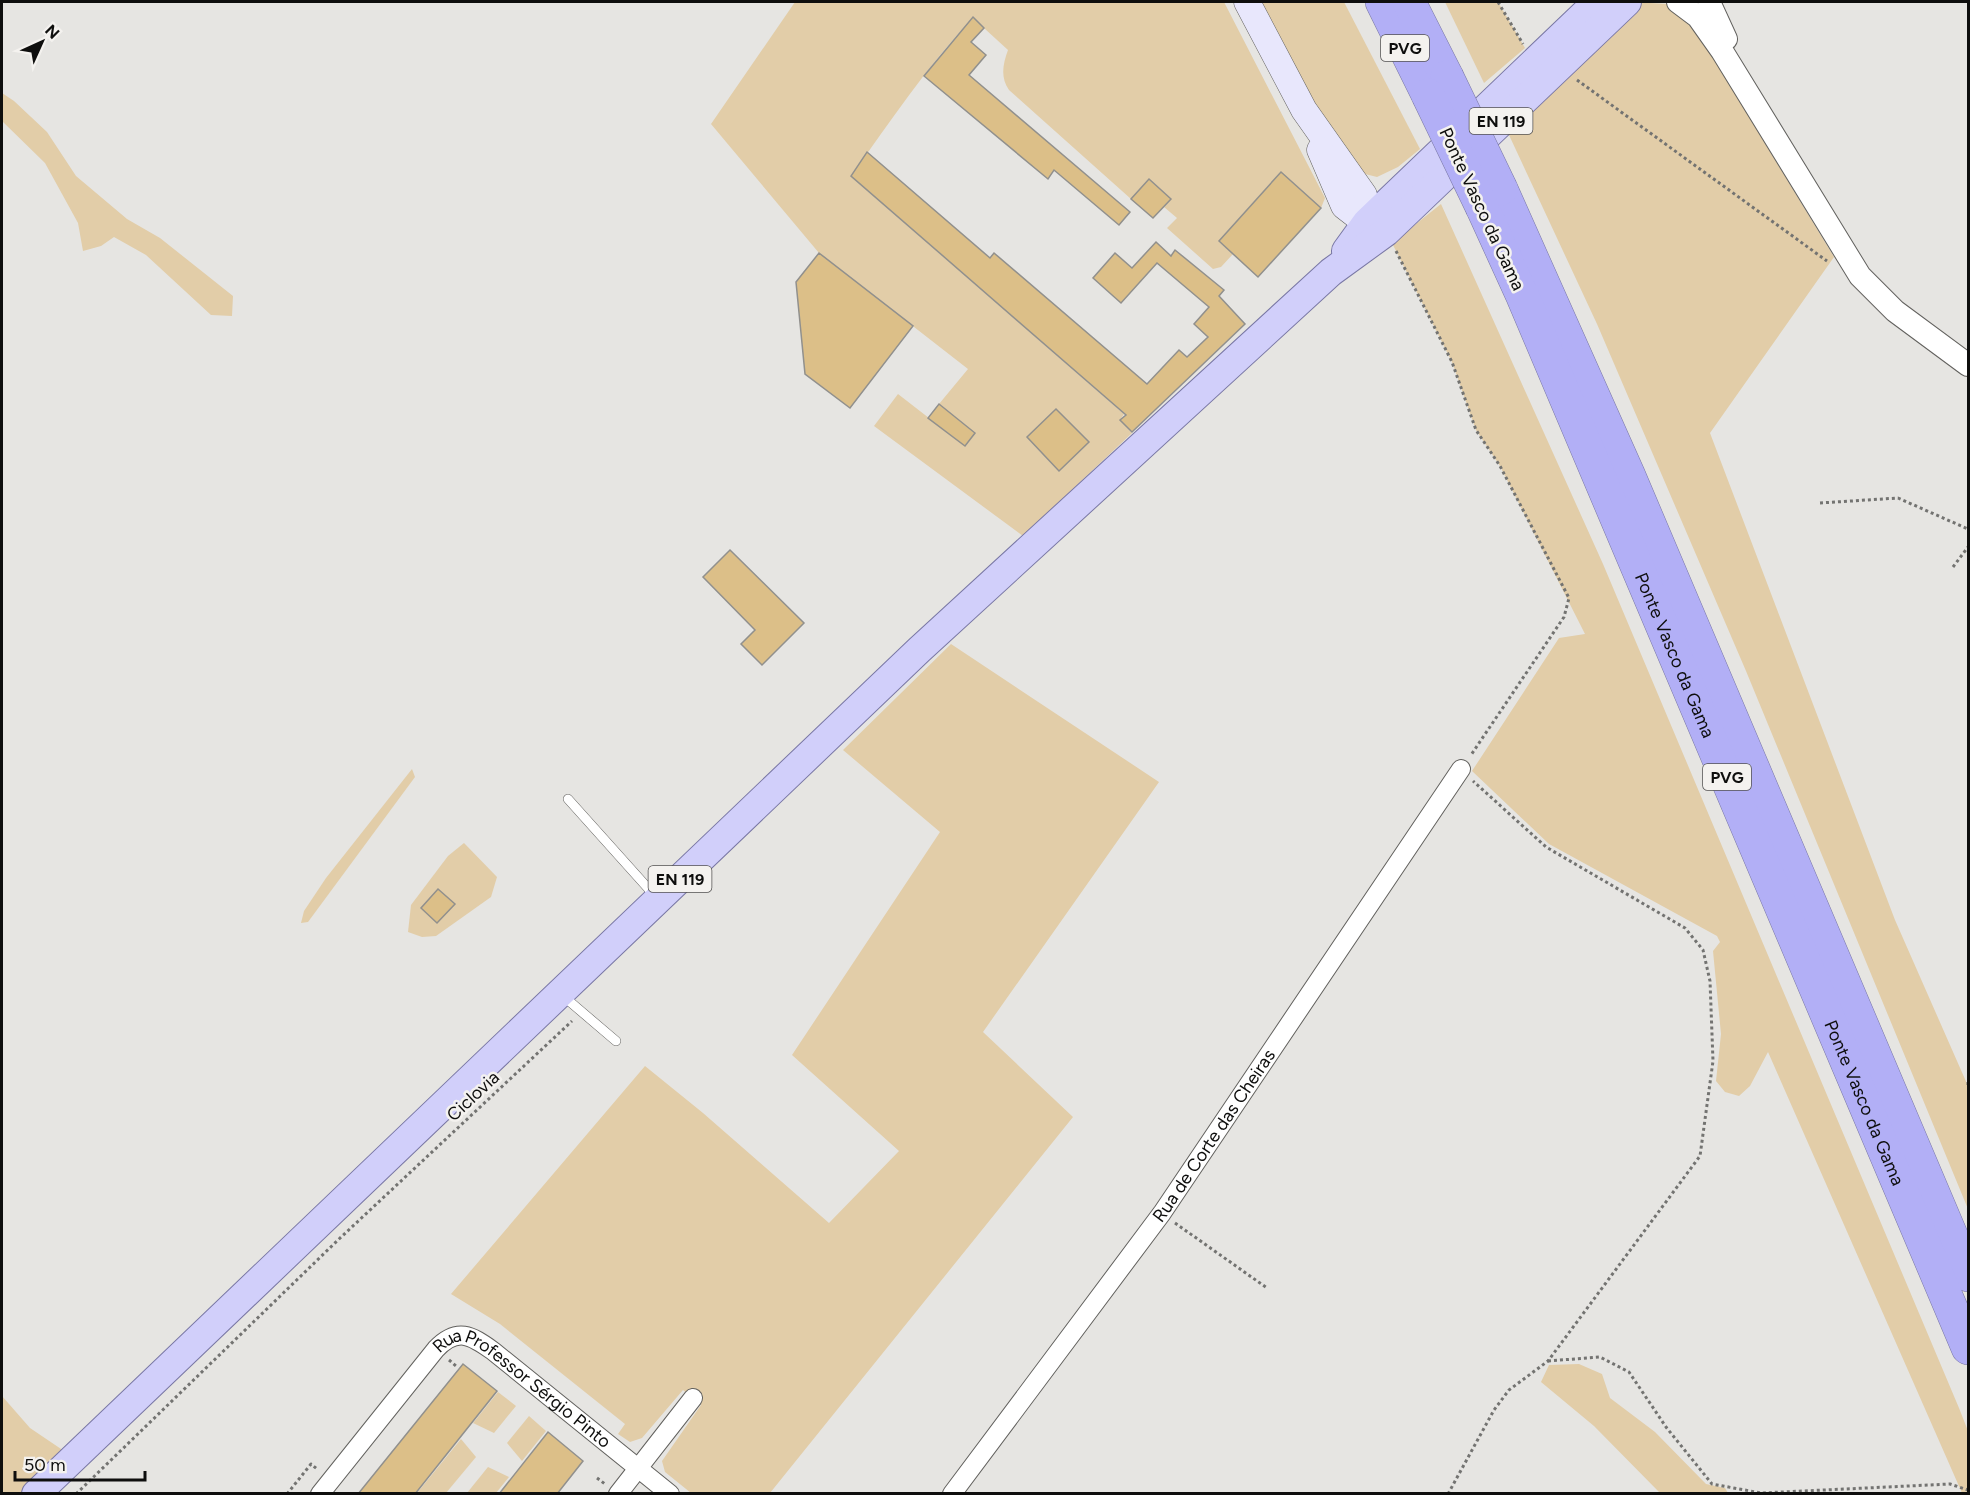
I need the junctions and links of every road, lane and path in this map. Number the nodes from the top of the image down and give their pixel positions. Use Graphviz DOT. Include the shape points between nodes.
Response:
graph roads {
  1 [pos="1247,2"];
  2 [pos="1382,2"];
  3 [pos="1409,2"];
  4 [pos="1498,2"];
  5 [pos="1678,2"];
  6 [pos="1620,3"];
  7 [pos="1698,7"];
  8 [pos="1537,73"];
  9 [pos="1438,86"];
  10 [pos="1304,110"];
  11 [pos="1425,166"];
  12 [pos="1343,168"];
  13 [pos="1492,198"];
  14 [pos="1378,230"];
  15 [pos="1848,257"];
  16 [pos="1968,365"];
  17 [pos="1820,503"];
  18 [pos="1968,529"];
  19 [pos="1968,547"];
  20 [pos="1953,567"];
  21 [pos="1461,769"];
  22 [pos="568,799"];
  23 [pos="659,900"];
  24 [pos="560,994"];
  25 [pos="582,1012"];
  26 [pos="616,1041"];
  27 [pos="1968,1082"];
  28 [pos="1968,1086"];
  29 [pos="1162,1214"];
  30 [pos="1968,1275"];
  31 [pos="1267,1288"];
  32 [pos="1968,1348"];
  33 [pos="1548,1361"];
  34 [pos="693,1398"];
  35 [pos="638,1468"];
  36 [pos="1968,1490"];
  37 [pos="36,1494"];
  38 [pos="76,1494"];
  39 [pos="320,1494"];
  40 [pos="618,1494"];
  41 [pos="670,1494"];
  42 [pos="952,1494"];
  43 [pos="1448,1494"];
  1 -- 10 [label="main road"];
  2 -- 9 [label="highway, Ponte Vasco da Gama / PVG"];
  3 -- 9 [label="highway, Ponte Vasco da Gama / PVG"];
  4 -- 8 [label="path"];
  5 -- 7 [label="street"];
  6 -- 8 [label="main road, EN 119"];
  7 -- 15 [label="street"];
  8 -- 11 [label="main road, EN 119"];
  8 -- 14 [label="main road, EN 119"];
  8 -- 15 [label="path" via="1579,81 1819,257 1833,262"];
  9 -- 13 [label="highway, Ponte Vasco da Gama / PVG, bridge"];
  10 -- 12 [label="main road"];
  10 -- 14 [label="main road" via="1344,206"];
  11 -- 12 [label="main road" via="1399,182 1381,186 1362,182"];
  11 -- 14 [label="main road, EN 119"];
  12 -- 14 [label="main road" via="1364,195"];
  13 -- 30 [label="highway, Ponte Vasco da Gama / PVG" via="1629,476"];
  13 -- 32 [label="highway, Ponte Vasco da Gama / PVG" via="1523,297"];
  14 -- 21 [label="path" via="1452,362 1476,430 1500,466 1569,598 1564,617"];
  14 -- 23 [label="main road, EN 119" via="919,650"];
  15 -- 16 [label="street" via="1860,276 1895,310"];
  17 -- 18 [label="path" via="1898,498"];
  19 -- 20 [label="path"];
  21 -- 29 [label="street, Rua de Corte das Cheiras"];
  21 -- 33 [label="path" via="1546,847 1685,928 1703,950 1710,981 1713,1061 1700,1156"];
  22 -- 23 [label="lane"];
  23 -- 24 [label="main road, EN 119"];
  24 -- 25 [label="lane"];
  24 -- 37 [label="main road, EN 119"];
  25 -- 26 [label="lane"];
  25 -- 38 [label="path, Ciclovia"];
  27 -- 28 [label="path"];
  29 -- 31 [label="path"];
  29 -- 42 [label="street, Rua de Corte das Cheiras"];
  33 -- 36 [label="path" via="1600,1357 1629,1372 1666,1428 1712,1484 1761,1493 1950,1484"];
  33 -- 43 [label="path" via="1509,1390"];
  34 -- 35 [label="street"];
  35 -- 39 [label="street, Rua Professor Sérgio Pinto" via="476,1339 459,1335 445,1340 436,1349"];
  35 -- 40 [label="street"];
  35 -- 41 [label="street, Rua Professor Sérgio Pinto"];
}
